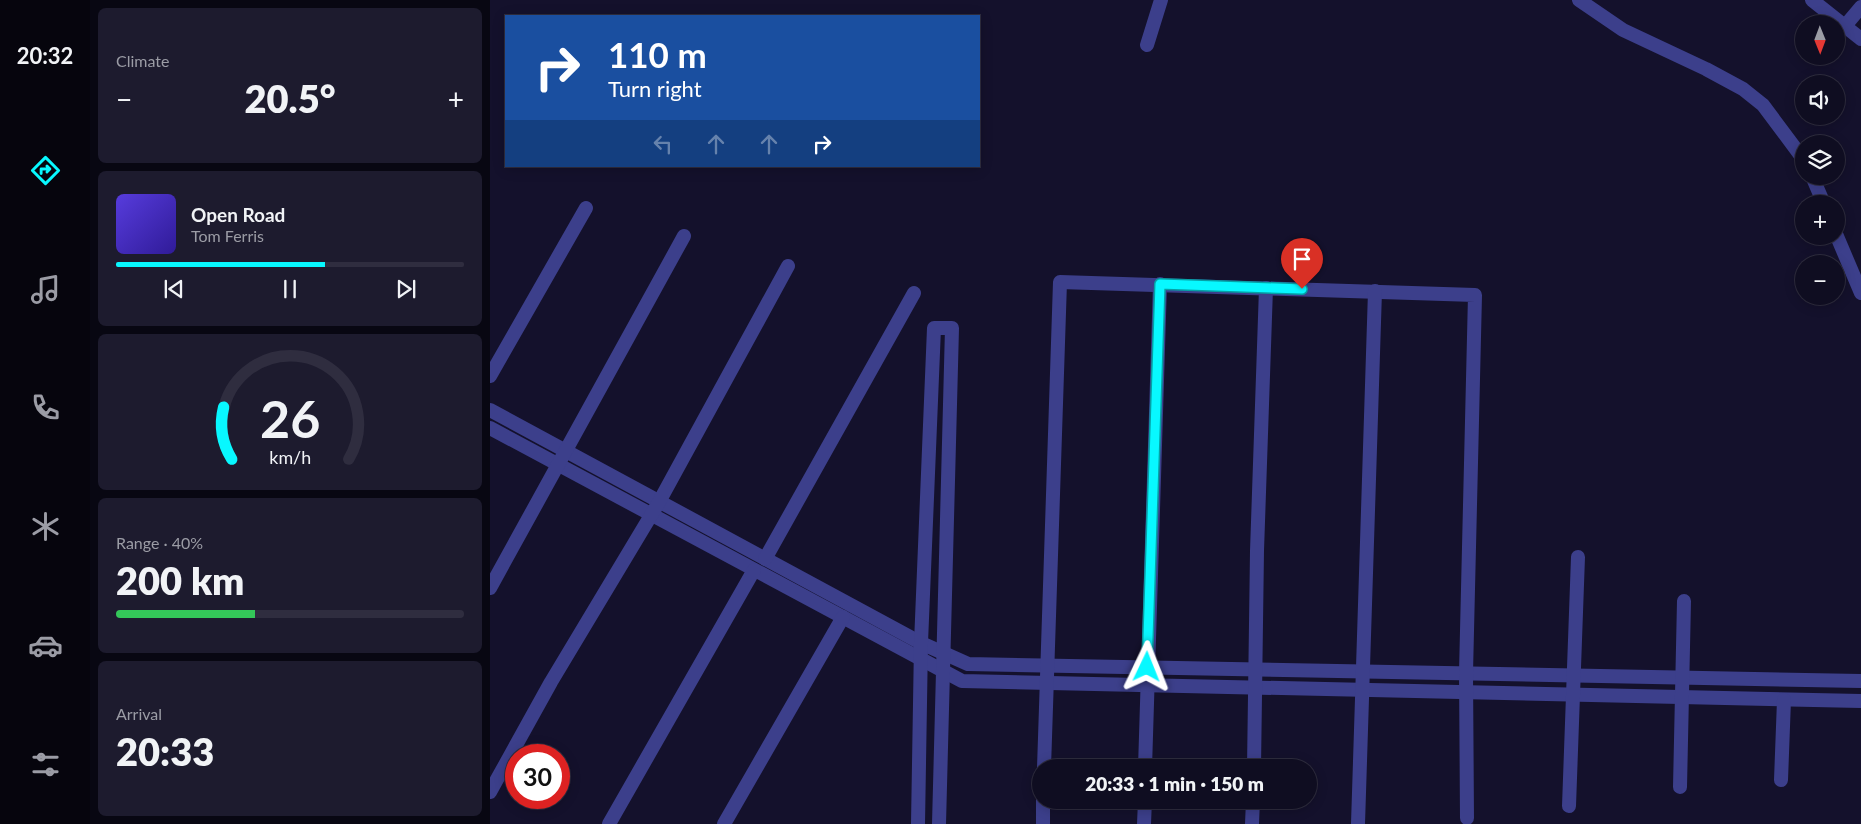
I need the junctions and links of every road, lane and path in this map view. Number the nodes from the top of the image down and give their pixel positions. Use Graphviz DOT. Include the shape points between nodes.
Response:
graph roads {
  1 [pos="1161,0"];
  2 [pos="1579,0"];
  3 [pos="1812,0"];
  4 [pos="1861,7"];
  5 [pos="1831,15"];
  6 [pos="1845,26"];
  7 [pos="1861,39"];
  8 [pos="1147,45"];
  9 [pos="1795,148"];
  10 [pos="586,208"];
  11 [pos="684,236"];
  12 [pos="1841,245"];
  13 [pos="788,266"];
  14 [pos="1160,284"];
  15 [pos="1266,288"];
  16 [pos="1376,291"];
  17 [pos="914,293"];
  18 [pos="1861,293"];
  19 [pos="490,376"];
  20 [pos="490,410"];
  21 [pos="490,428"];
  22 [pos="566,451"];
  23 [pos="558,465"];
  24 [pos="659,502"];
  25 [pos="651,515"];
  26 [pos="1578,557"];
  27 [pos="765,559"];
  28 [pos="754,570"];
  29 [pos="490,588"];
  30 [pos="1684,601"];
  31 [pos="843,617"];
  32 [pos="921,643"];
  33 [pos="944,654"];
  34 [pos="921,659"];
  35 [pos="1046,665"];
  36 [pos="1147,667"];
  37 [pos="1257,669"];
  38 [pos="944,671"];
  39 [pos="1362,672"];
  40 [pos="1466,673"];
  41 [pos="1574,676"];
  42 [pos="1682,678"];
  43 [pos="1861,681"];
  44 [pos="1045,682"];
  45 [pos="1147,685"];
  46 [pos="1256,687"];
  47 [pos="1361,690"];
  48 [pos="1467,692"];
  49 [pos="1574,695"];
  50 [pos="1681,697"];
  51 [pos="1784,700"];
  52 [pos="1861,701"];
  53 [pos="1044,759"];
  54 [pos="1145,759"];
  55 [pos="1254,759"];
  56 [pos="1781,780"];
  57 [pos="1680,787"];
  58 [pos="490,792"];
  59 [pos="1569,806"];
  60 [pos="1043,809"];
  61 [pos="1145,809"];
  62 [pos="1253,809"];
  63 [pos="1467,818"];
  64 [pos="609,824"];
  65 [pos="724,824"];
  66 [pos="918,824"];
  67 [pos="939,824"];
  68 [pos="1043,824"];
  69 [pos="1144,824"];
  70 [pos="1252,824"];
  71 [pos="1358,824"];
  1 -- 8 [label="street"];
  2 -- 9 [label="street" via="1623,30 1742,89 1763,105"];
  3 -- 5 [label="street"];
  4 -- 6 [label="street"];
  6 -- 7 [label="street"];
  10 -- 19 [label="street"];
  11 -- 22 [label="street"];
  12 -- 18 [label="street"];
  13 -- 24 [label="street"];
  14 -- 15 [label="street"];
  14 -- 35 [label="street" via="1060,282"];
  14 -- 36 [label="street"];
  15 -- 16 [label="street"];
  15 -- 37 [label="street" via="1257,551"];
  16 -- 39 [label="street"];
  16 -- 40 [label="street" via="1475,295"];
  17 -- 27 [label="street"];
  20 -- 22 [label="street"];
  21 -- 23 [label="street"];
  22 -- 23 [label="street"];
  22 -- 24 [label="street"];
  23 -- 25 [label="street"];
  23 -- 29 [label="street"];
  24 -- 25 [label="street"];
  24 -- 27 [label="street"];
  25 -- 28 [label="street"];
  25 -- 58 [label="street" via="551,682"];
  26 -- 41 [label="street"];
  27 -- 32 [label="street"];
  28 -- 31 [label="street"];
  28 -- 64 [label="street"];
  30 -- 42 [label="street"];
  31 -- 34 [label="street"];
  31 -- 65 [label="street"];
  32 -- 33 [label="street"];
  32 -- 33 [label="street" via="934,328 952,328"];
  32 -- 34 [label="street"];
  33 -- 35 [label="street" via="968,664"];
  33 -- 38 [label="street"];
  34 -- 38 [label="street"];
  34 -- 66 [label="street"];
  35 -- 36 [label="street"];
  35 -- 44 [label="street"];
  36 -- 37 [label="street"];
  36 -- 45 [label="street"];
  37 -- 39 [label="street"];
  37 -- 46 [label="street"];
  38 -- 44 [label="street" via="962,680"];
  38 -- 67 [label="street"];
  39 -- 40 [label="street"];
  39 -- 47 [label="street"];
  40 -- 41 [label="street"];
  40 -- 48 [label="street"];
  41 -- 42 [label="street"];
  41 -- 49 [label="street"];
  42 -- 43 [label="street"];
  42 -- 50 [label="street"];
  44 -- 45 [label="street"];
  44 -- 53 [label="street"];
  45 -- 46 [label="street"];
  45 -- 54 [label="street"];
  46 -- 47 [label="street"];
  46 -- 55 [label="street"];
  47 -- 48 [label="street"];
  47 -- 71 [label="street"];
  48 -- 49 [label="street"];
  48 -- 63 [label="street"];
  49 -- 50 [label="street"];
  49 -- 59 [label="street"];
  50 -- 51 [label="street"];
  50 -- 57 [label="street"];
  51 -- 52 [label="street"];
  51 -- 56 [label="street"];
  60 -- 68 [label="street"];
  61 -- 69 [label="street"];
  62 -- 70 [label="street"];
}
